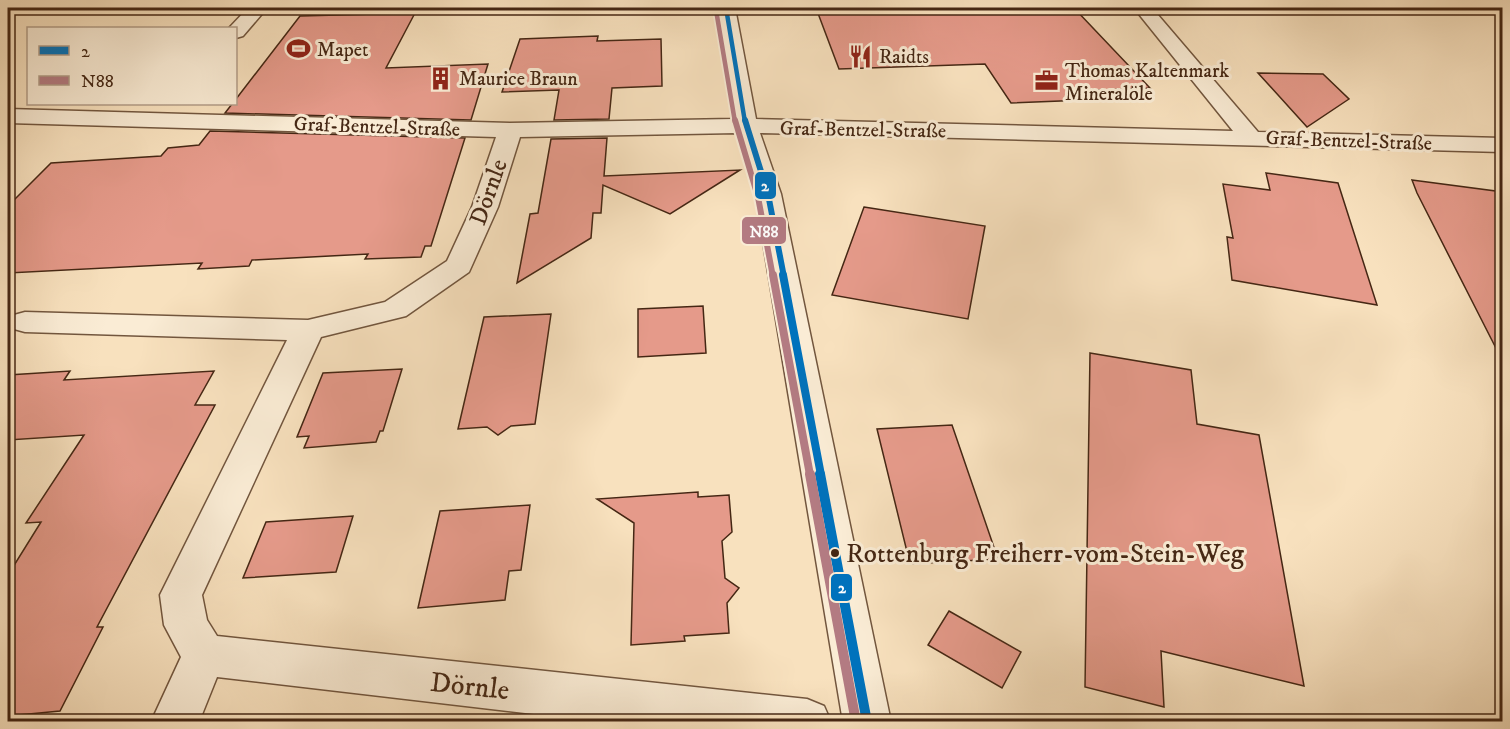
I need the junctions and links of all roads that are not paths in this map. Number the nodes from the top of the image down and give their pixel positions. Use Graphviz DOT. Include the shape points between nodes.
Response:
graph roads {
  1 [pos="258,8"];
  2 [pos="726,8"];
  3 [pos="1143,8"];
  4 [pos="237,31"];
  5 [pos="160,111"];
  6 [pos="8,116"];
  7 [pos="746,126"];
  8 [pos="510,130"];
  9 [pos="1250,137"];
  10 [pos="1503,145"];
  11 [pos="25,322"];
  12 [pos="308,330"];
  13 [pos="204,655"];
  14 [pos="175,722"];
  15 [pos="807,722"];
  16 [pos="867,722"];
  1 -- 4 [label="street"];
  2 -- 7 [label="street"];
  3 -- 9 [label="street"];
  5 -- 6 [label="street, Graf-Bentzel-Straße"];
  5 -- 8 [label="street, Graf-Bentzel-Straße"];
  7 -- 8 [label="street, Graf-Bentzel-Straße"];
  7 -- 9 [label="street, Graf-Bentzel-Straße"];
  7 -- 16 [label="street" via="768,194"];
  8 -- 12 [label="street, Dörnle" via="485,207 459,266 394,309"];
  9 -- 10 [label="street, Graf-Bentzel-Straße"];
  11 -- 12 [label="street, Dörnle"];
  12 -- 13 [label="street" via="181,595 186,625"];
  13 -- 14 [label="street"];
  13 -- 15 [label="street, Dörnle"];
}
